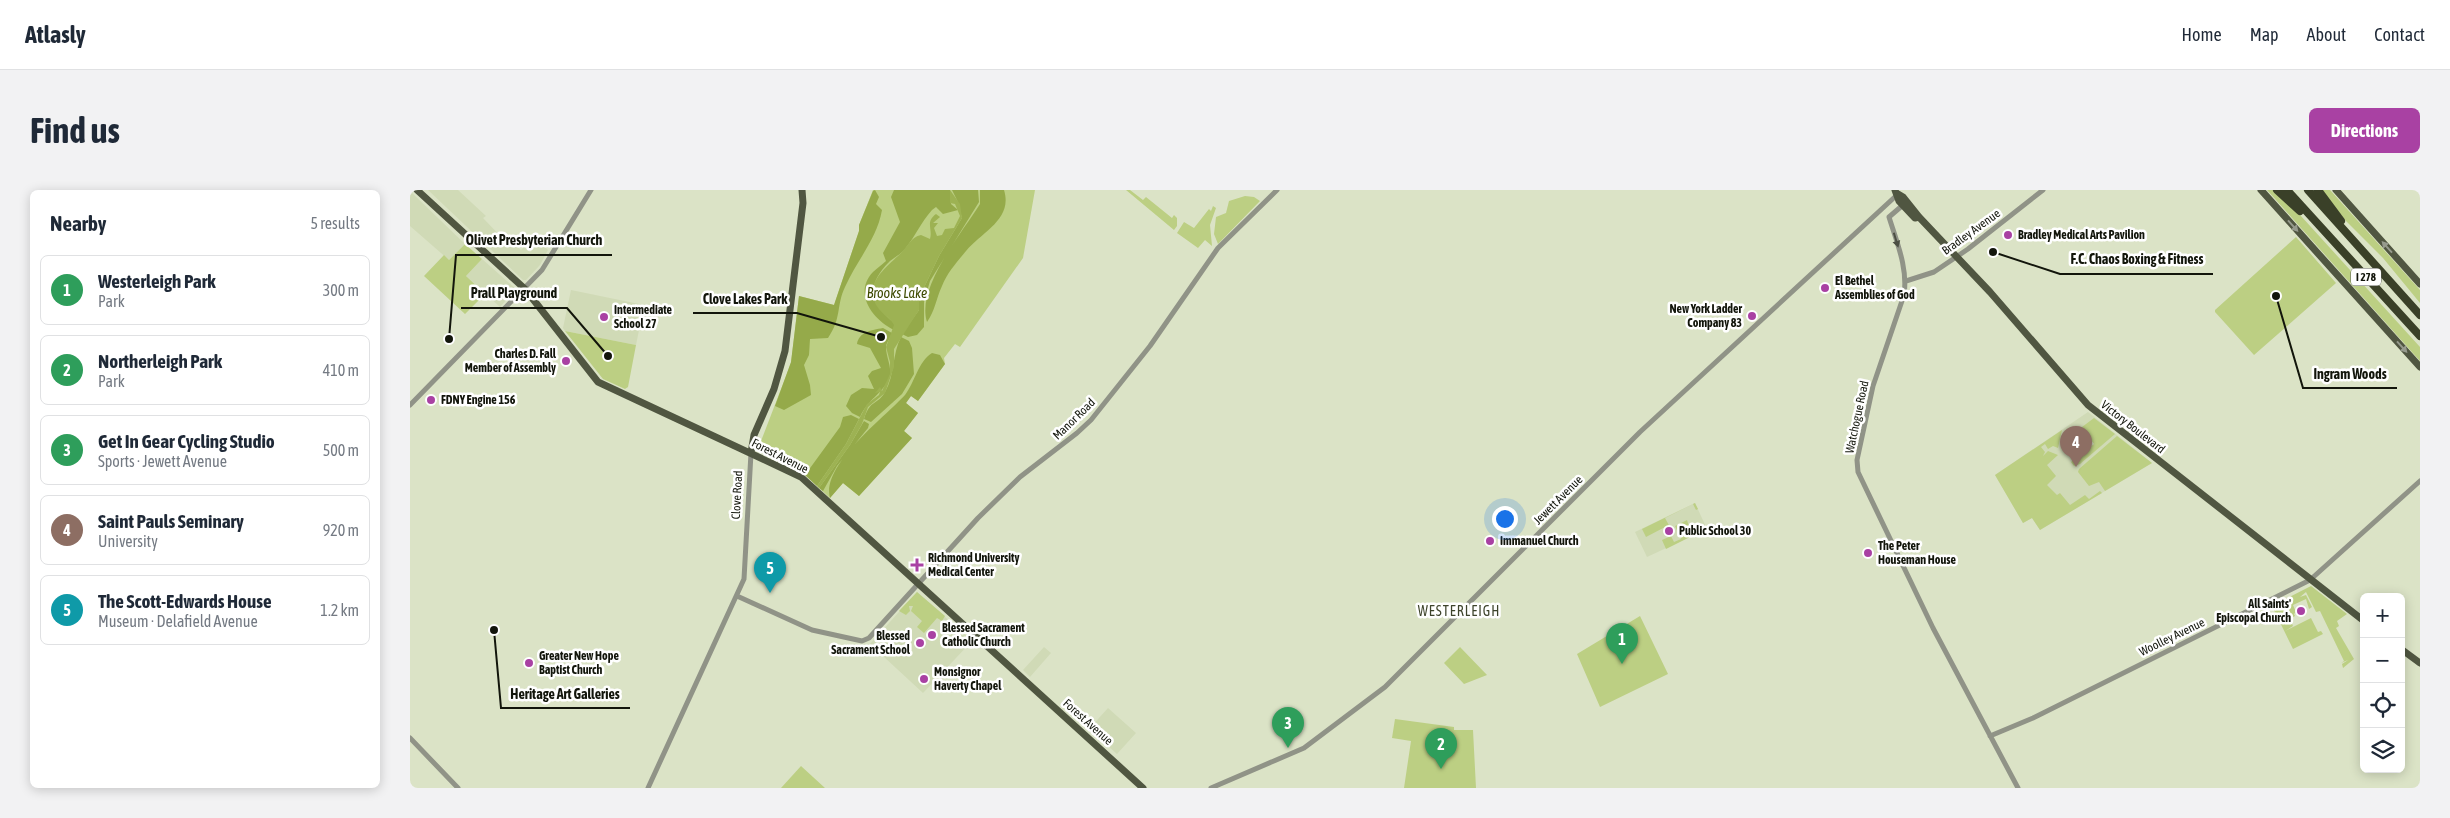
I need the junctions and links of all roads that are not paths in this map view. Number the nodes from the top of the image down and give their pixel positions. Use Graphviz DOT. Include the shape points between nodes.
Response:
graph roads {
  1 [pos="418,190"];
  2 [pos="591,190"];
  3 [pos="802,190"];
  4 [pos="1277,190"];
  5 [pos="2043,190"];
  6 [pos="2260,190"];
  7 [pos="2277,190"];
  8 [pos="2287,190"];
  9 [pos="2308,190"];
  10 [pos="2318,190"];
  11 [pos="2336,190"];
  12 [pos="1897,192"];
  13 [pos="1903,205"];
  14 [pos="1920,217"];
  15 [pos="2318,225"];
  16 [pos="2358,246"];
  17 [pos="1957,256"];
  18 [pos="1906,282"];
  19 [pos="2420,284"];
  20 [pos="524,289"];
  21 [pos="2420,315"];
  22 [pos="2420,336"];
  23 [pos="2420,368"];
  24 [pos="410,405"];
  25 [pos="751,453"];
  26 [pos="2420,481"];
  27 [pos="2310,580"];
  28 [pos="917,584"];
  29 [pos="737,596"];
  30 [pos="2360,618"];
  31 [pos="2405,652"];
  32 [pos="2420,664"];
  33 [pos="1990,736"];
  34 [pos="410,738"];
  35 [pos="458,788"];
  36 [pos="648,788"];
  37 [pos="1143,788"];
  38 [pos="1211,788"];
  39 [pos="2018,788"];
  1 -- 20 [label="main road, Forest Avenue"];
  2 -- 20 [label="street" via="542,270"];
  3 -- 25 [label="main road, Clove Road" via="785,351 774,389 754,435"];
  4 -- 28 [label="street, Manor Road" via="1218,248 1150,346 1091,420 1008,488"];
  5 -- 17 [label="street, Bradley Avenue"];
  6 -- 23 [label="main road, one-way"];
  7 -- 15 [label="highway"];
  8 -- 15 [label="highway, I 278"];
  9 -- 16 [label="highway, I 278"];
  10 -- 16 [label="highway"];
  19 -- 11 [label="main road, one-way"];
  12 -- 13 [label="main road"];
  12 -- 14 [label="main road, Victory Boulevard"];
  12 -- 38 [label="street, Jewett Avenue" via="1628,444 1385,687 1304,748"];
  13 -- 14 [label="main road, Victory Boulevard" via="1915,218"];
  13 -- 18 [label="street, Watchogue Road, one-way" via="1889,217"];
  14 -- 17 [label="main road, Victory Boulevard"];
  15 -- 22 [label="highway, I 278"];
  16 -- 21 [label="highway, I 278"];
  17 -- 18 [label="street, Bradley Avenue" via="1932,273"];
  17 -- 27 [label="main road, Victory Boulevard" via="2088,405"];
  18 -- 33 [label="street, Watchogue Road" via="1873,386 1857,460 1858,472 1916,596"];
  20 -- 24 [label="street"];
  20 -- 25 [label="main road, Forest Avenue" via="598,382"];
  25 -- 28 [label="main road, Forest Avenue" via="800,477"];
  25 -- 29 [label="street, Clove Road" via="744,579"];
  26 -- 27 [label="street, Woolley Avenue"];
  27 -- 30 [label="main road, Victory Boulevard"];
  27 -- 33 [label="street, Woolley Avenue" via="2033,718"];
  28 -- 29 [label="street, Manor Road" via="873,634 862,640 812,630"];
  28 -- 37 [label="main road, Forest Avenue"];
  29 -- 36 [label="street, Clove Road"];
  31 -- 32 [label="main road"];
  33 -- 39 [label="street, Watchogue Road"];
  34 -- 35 [label="street"];
}
